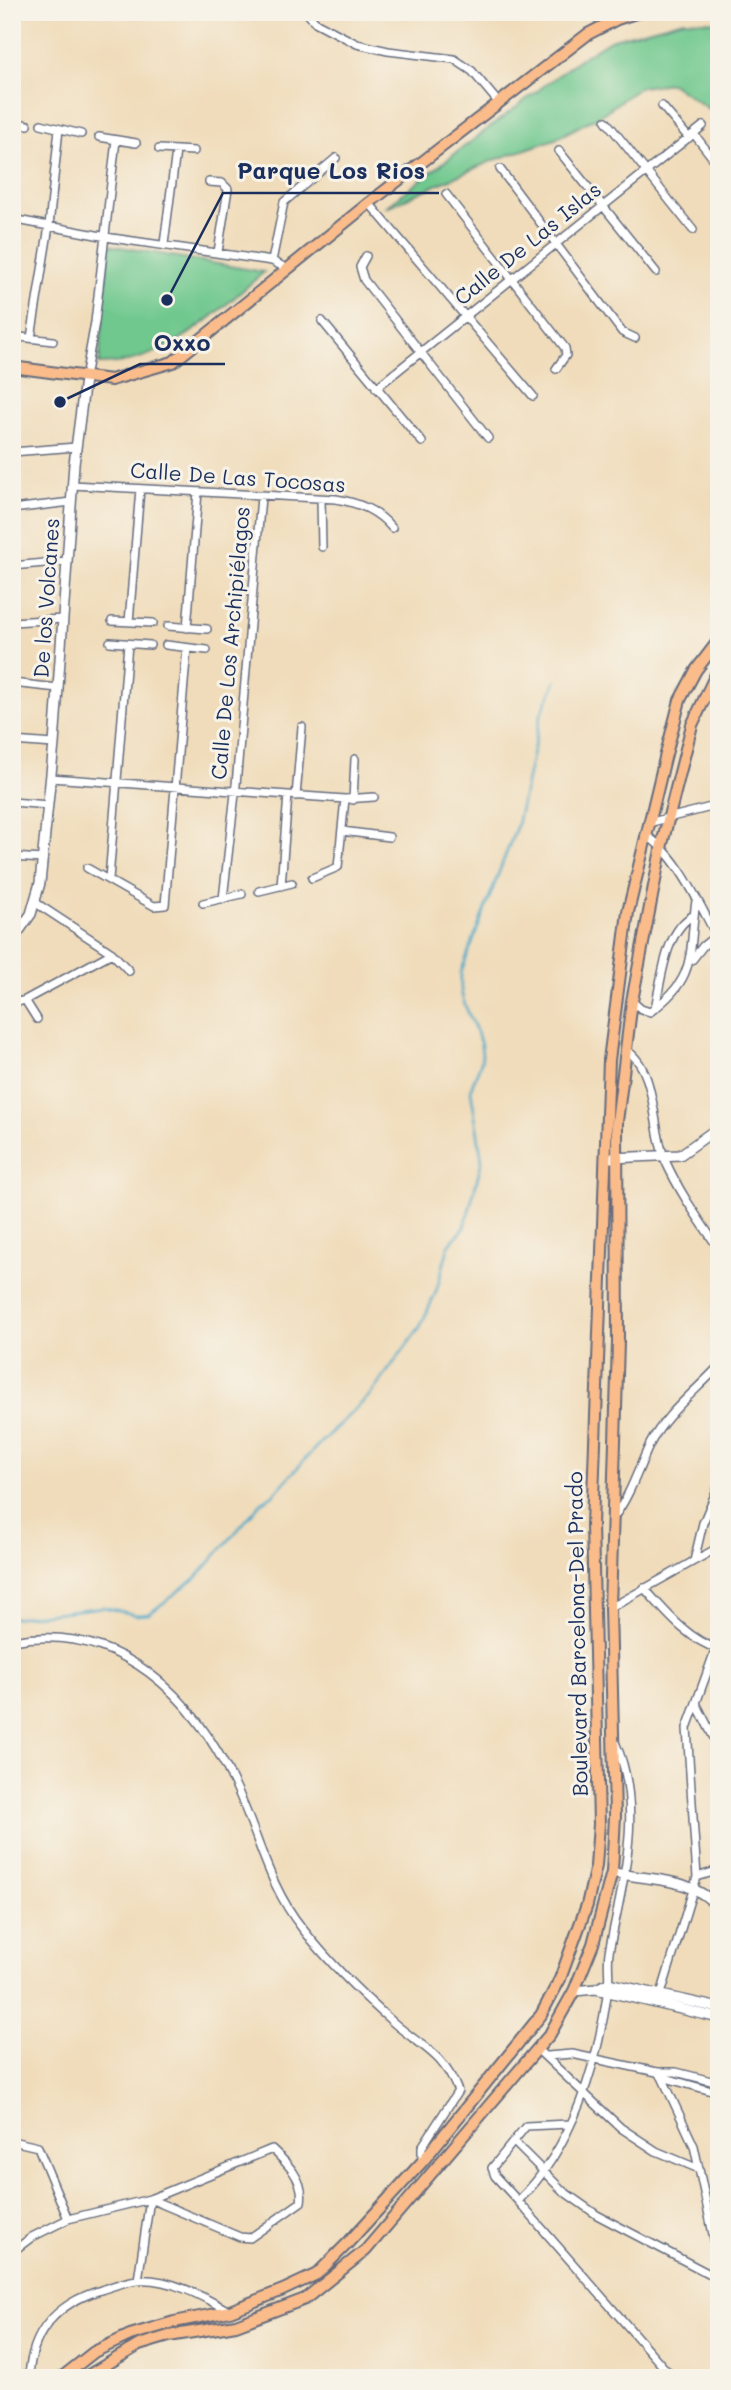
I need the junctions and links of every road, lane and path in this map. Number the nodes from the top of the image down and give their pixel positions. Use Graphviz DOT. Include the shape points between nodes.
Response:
graph roads {
  1 [pos="306,12"];
  2 [pos="639,12"];
  3 [pos="498,102"];
  4 [pos="662,106"];
  5 [pos="606,121"];
  6 [pos="12,122"];
  7 [pos="41,124"];
  8 [pos="28,125"];
  9 [pos="703,126"];
  10 [pos="59,128"];
  11 [pos="81,134"];
  12 [pos="691,136"];
  13 [pos="99,137"];
  14 [pos="116,140"];
  15 [pos="136,143"];
  16 [pos="159,149"];
  17 [pos="176,151"];
  18 [pos="194,151"];
  19 [pos="559,151"];
  20 [pos="336,158"];
  21 [pos="719,166"];
  22 [pos="500,169"];
  23 [pos="648,170"];
  24 [pos="209,182"];
  25 [pos="446,194"];
  26 [pos="369,203"];
  27 [pos="603,206"];
  28 [pos="12,219"];
  29 [pos="48,226"];
  30 [pos="693,230"];
  31 [pos="103,236"];
  32 [pos="164,244"];
  33 [pos="556,244"];
  34 [pos="218,253"];
  35 [pos="366,256"];
  36 [pos="272,261"];
  37 [pos="288,269"];
  38 [pos="656,272"];
  39 [pos="512,279"];
  40 [pos="465,317"];
  41 [pos="322,321"];
  42 [pos="12,336"];
  43 [pos="31,338"];
  44 [pos="635,338"];
  45 [pos="53,341"];
  46 [pos="420,353"];
  47 [pos="12,367"];
  48 [pos="556,369"];
  49 [pos="85,379"];
  50 [pos="376,388"];
  51 [pos="533,396"];
  52 [pos="488,438"];
  53 [pos="422,442"];
  54 [pos="76,447"];
  55 [pos="12,452"];
  56 [pos="72,485"];
  57 [pos="140,489"];
  58 [pos="198,492"];
  59 [pos="261,497"];
  60 [pos="321,499"];
  61 [pos="71,502"];
  62 [pos="12,509"];
  63 [pos="392,528"];
  64 [pos="322,547"];
  65 [pos="67,561"];
  66 [pos="12,566"];
  67 [pos="63,619"];
  68 [pos="112,621"];
  69 [pos="12,622"];
  70 [pos="129,622"];
  71 [pos="153,624"];
  72 [pos="168,626"];
  73 [pos="187,628"];
  74 [pos="207,629"];
  75 [pos="719,640"];
  76 [pos="110,642"];
  77 [pos="128,644"];
  78 [pos="150,645"];
  79 [pos="166,645"];
  80 [pos="187,648"];
  81 [pos="207,650"];
  82 [pos="719,668"];
  83 [pos="12,682"];
  84 [pos="58,688"];
  85 [pos="302,727"];
  86 [pos="12,741"];
  87 [pos="54,744"];
  88 [pos="355,759"];
  89 [pos="51,778"];
  90 [pos="117,783"];
  91 [pos="175,787"];
  92 [pos="235,792"];
  93 [pos="292,796"];
  94 [pos="374,797"];
  95 [pos="349,800"];
  96 [pos="12,802"];
  97 [pos="48,805"];
  98 [pos="719,805"];
  99 [pos="668,818"];
  100 [pos="648,823"];
  101 [pos="342,831"];
  102 [pos="645,835"];
  103 [pos="389,837"];
  104 [pos="662,844"];
  105 [pos="12,856"];
  106 [pos="43,859"];
  107 [pos="87,868"];
  108 [pos="312,878"];
  109 [pos="109,879"];
  110 [pos="292,883"];
  111 [pos="281,886"];
  112 [pos="259,891"];
  113 [pos="242,894"];
  114 [pos="223,899"];
  115 [pos="696,901"];
  116 [pos="36,903"];
  117 [pos="203,903"];
  118 [pos="694,915"];
  119 [pos="718,936"];
  120 [pos="12,941"];
  121 [pos="112,953"];
  122 [pos="692,961"];
  123 [pos="129,971"];
  124 [pos="18,1000"];
  125 [pos="632,1001"];
  126 [pos="655,1008"];
  127 [pos="37,1019"];
  128 [pos="626,1050"];
  129 [pos="719,1127"];
  130 [pos="604,1158"];
  131 [pos="664,1158"];
  132 [pos="618,1159"];
  133 [pos="719,1249"];
  134 [pos="719,1366"];
  135 [pos="719,1485"];
  136 [pos="611,1490"];
  137 [pos="631,1494"];
  138 [pos="610,1524"];
  139 [pos="719,1547"];
  140 [pos="694,1561"];
  141 [pos="644,1588"];
  142 [pos="610,1608"];
  143 [pos="12,1642"];
  144 [pos="717,1649"];
  145 [pos="696,1703"];
  146 [pos="614,1742"];
  147 [pos="719,1748"];
  148 [pos="612,1872"];
  149 [pos="718,1872"];
  150 [pos="627,1876"];
  151 [pos="695,1882"];
  152 [pos="719,1908"];
  153 [pos="608,1987"];
  154 [pos="575,1991"];
  155 [pos="661,1994"];
  156 [pos="719,2008"];
  157 [pos="719,2018"];
  158 [pos="542,2053"];
  159 [pos="593,2059"];
  160 [pos="659,2075"];
  161 [pos="719,2083"];
  162 [pos="583,2093"];
  163 [pos="719,2093"];
  164 [pos="569,2124"];
  165 [pos="12,2141"];
  166 [pos="515,2143"];
  167 [pos="422,2162"];
  168 [pos="699,2169"];
  169 [pos="544,2172"];
  170 [pos="150,2199"];
  171 [pos="518,2201"];
  172 [pos="68,2219"];
  173 [pos="12,2252"];
  174 [pos="719,2262"];
  175 [pos="719,2279"];
  176 [pos="138,2280"];
  177 [pos="230,2311"];
  178 [pos="29,2378"];
  179 [pos="61,2378"];
  180 [pos="84,2378"];
  181 [pos="679,2378"];
  1 -- 3 [label="street" via="315,22 357,44 454,59 472,71"];
  2 -- 3 [label="main road" via="588,34"];
  3 -- 26 [label="main road"];
  4 -- 12 [label="street"];
  5 -- 23 [label="street"];
  6 -- 8 [label="street"];
  7 -- 10 [label="street"];
  9 -- 12 [label="street, Calle De Las Islas"];
  10 -- 11 [label="street"];
  10 -- 29 [label="street"];
  12 -- 21 [label="street"];
  12 -- 23 [label="street, Calle De Las Islas"];
  13 -- 14 [label="street"];
  14 -- 15 [label="street"];
  14 -- 31 [label="street"];
  16 -- 17 [label="street"];
  17 -- 18 [label="street"];
  17 -- 32 [label="street"];
  19 -- 27 [label="street"];
  20 -- 36 [label="street" via="284,202"];
  22 -- 33 [label="street"];
  23 -- 27 [label="street, Calle De Las Islas"];
  23 -- 30 [label="street"];
  24 -- 34 [label="street" via="222,183 228,189"];
  25 -- 39 [label="street"];
  26 -- 37 [label="main road"];
  26 -- 40 [label="street"];
  27 -- 33 [label="street, Calle De Las Islas"];
  27 -- 38 [label="street"];
  28 -- 29 [label="street"];
  29 -- 31 [label="street"];
  29 -- 43 [label="street"];
  31 -- 32 [label="street"];
  31 -- 49 [label="street"];
  32 -- 34 [label="street"];
  33 -- 39 [label="street, Calle De Las Islas"];
  33 -- 44 [label="street" via="622,332"];
  34 -- 36 [label="street"];
  35 -- 46 [label="street" via="360,274"];
  36 -- 37 [label="street"];
  37 -- 49 [label="main road" via="173,362 121,378"];
  39 -- 40 [label="street, Calle De Las Islas"];
  39 -- 48 [label="street" via="565,348 566,355"];
  40 -- 46 [label="street, Calle De Las Islas"];
  40 -- 51 [label="street"];
  41 -- 50 [label="street"];
  42 -- 43 [label="street"];
  43 -- 45 [label="street"];
  46 -- 50 [label="street, Calle De Las Islas"];
  46 -- 52 [label="street"];
  47 -- 49 [label="main road"];
  49 -- 54 [label="street, De los Volcanes"];
  50 -- 53 [label="street"];
  54 -- 55 [label="street"];
  54 -- 56 [label="street, De los Volcanes"];
  56 -- 57 [label="street, Calle De Las Tocosas"];
  56 -- 61 [label="street, De los Volcanes"];
  57 -- 58 [label="street, Calle De Las Tocosas"];
  57 -- 70 [label="street"];
  58 -- 59 [label="street, Calle De Las Tocosas"];
  58 -- 73 [label="street"];
  59 -- 60 [label="street, Calle De Las Tocosas"];
  59 -- 92 [label="street, Calle De Los Archipiélagos"];
  60 -- 63 [label="street, Calle De Las Tocosas" via="360,505 382,516"];
  60 -- 64 [label="street"];
  61 -- 62 [label="street"];
  61 -- 65 [label="street, De los Volcanes"];
  65 -- 66 [label="street"];
  65 -- 67 [label="street, De los Volcanes"];
  67 -- 69 [label="street"];
  67 -- 84 [label="street, De los Volcanes"];
  68 -- 70 [label="street"];
  70 -- 71 [label="street"];
  72 -- 73 [label="street"];
  73 -- 74 [label="street"];
  75 -- 100 [label="main road, Boulevard Barcelona-Del Prado" via="680,700"];
  76 -- 77 [label="street"];
  77 -- 78 [label="street"];
  77 -- 90 [label="street"];
  79 -- 80 [label="street"];
  80 -- 81 [label="street"];
  80 -- 91 [label="street"];
  82 -- 99 [label="main road, Boulevard Barcelona-Del Prado" via="692,725"];
  83 -- 84 [label="street"];
  84 -- 87 [label="street, De los Volcanes"];
  85 -- 93 [label="street"];
  86 -- 87 [label="street"];
  87 -- 89 [label="street, De los Volcanes"];
  88 -- 95 [label="street"];
  89 -- 90 [label="street"];
  89 -- 97 [label="street, De los Volcanes"];
  90 -- 91 [label="street"];
  90 -- 109 [label="street"];
  91 -- 92 [label="street"];
  91 -- 109 [label="street" via="167,902 160,907"];
  92 -- 93 [label="street"];
  92 -- 114 [label="street, Calle De Los Archipiélagos"];
  93 -- 95 [label="street"];
  93 -- 111 [label="street"];
  94 -- 95 [label="street"];
  95 -- 101 [label="street"];
  96 -- 97 [label="street"];
  97 -- 106 [label="street, De los Volcanes"];
  98 -- 99 [label="street"];
  99 -- 100 [label="street"];
  99 -- 104 [label="main road, Boulevard Barcelona-Del Prado"];
  100 -- 102 [label="main road, Boulevard Barcelona-Del Prado"];
  101 -- 103 [label="street"];
  101 -- 108 [label="street" via="338,867"];
  102 -- 104 [label="street"];
  102 -- 130 [label="main road, Boulevard Barcelona-Del Prado" via="616,998"];
  104 -- 115 [label="street"];
  104 -- 125 [label="main road, Boulevard Barcelona-Del Prado"];
  105 -- 106 [label="street"];
  106 -- 116 [label="street, De los Volcanes"];
  107 -- 109 [label="street"];
  110 -- 111 [label="street"];
  111 -- 112 [label="street"];
  113 -- 114 [label="street"];
  114 -- 117 [label="street"];
  115 -- 118 [label="street"];
  115 -- 119 [label="street"];
  116 -- 120 [label="street"];
  116 -- 121 [label="street"];
  118 -- 122 [label="street"];
  118 -- 126 [label="street" via="683,920 672,942"];
  119 -- 122 [label="street"];
  121 -- 123 [label="street"];
  121 -- 124 [label="street"];
  122 -- 126 [label="street" via="673,993"];
  124 -- 127 [label="street"];
  125 -- 126 [label="street" via="646,1012"];
  125 -- 128 [label="main road, Boulevard Barcelona-Del Prado"];
  128 -- 131 [label="street" via="637,1056 645,1076"];
  128 -- 132 [label="main road, Boulevard Barcelona-Del Prado"];
  129 -- 131 [label="street" via="689,1151"];
  130 -- 132 [label="street"];
  130 -- 167 [label="main road, Boulevard Barcelona-Del Prado" via="592,1525 599,1775 596,1866 576,1939 541,2015"];
  131 -- 132 [label="street"];
  131 -- 133 [label="street"];
  132 -- 136 [label="main road, Boulevard Barcelona-Del Prado" via="618,1342"];
  134 -- 137 [label="street" via="650,1443"];
  135 -- 140 [label="street"];
  136 -- 137 [label="street"];
  136 -- 138 [label="main road, Boulevard Barcelona-Del Prado"];
  137 -- 138 [label="street"];
  138 -- 142 [label="main road, Boulevard Barcelona-Del Prado"];
  139 -- 140 [label="street"];
  140 -- 141 [label="street"];
  141 -- 142 [label="street"];
  141 -- 144 [label="street" via="684,1630"];
  142 -- 146 [label="main road, Boulevard Barcelona-Del Prado"];
  143 -- 167 [label="street" via="41,1636 73,1639 124,1654 169,1691 214,1745 239,1793 268,1869 301,1927 394,2023 447,2064 458,2091 422,2147"];
  144 -- 145 [label="street"];
  145 -- 147 [label="street"];
  145 -- 151 [label="street" via="687,1728"];
  146 -- 148 [label="main road, Boulevard Barcelona-Del Prado"];
  146 -- 150 [label="street" via="626,1784"];
  148 -- 150 [label="street"];
  148 -- 154 [label="main road, Boulevard Barcelona-Del Prado"];
  149 -- 151 [label="street"];
  150 -- 151 [label="street"];
  150 -- 153 [label="street" via="608,1961"];
  151 -- 152 [label="street"];
  151 -- 155 [label="street"];
  153 -- 154 [label="street"];
  153 -- 155 [label="street"];
  153 -- 157 [label="street"];
  153 -- 159 [label="street"];
  154 -- 158 [label="main road, Boulevard Barcelona-Del Prado"];
  155 -- 156 [label="street"];
  158 -- 159 [label="street"];
  158 -- 162 [label="street"];
  158 -- 180 [label="main road, Boulevard Barcelona-Del Prado" via="366,2250 305,2299 236,2325 139,2345"];
  159 -- 160 [label="street"];
  159 -- 162 [label="street"];
  160 -- 161 [label="street" via="676,2072"];
  160 -- 163 [label="street"];
  160 -- 168 [label="street" via="694,2146"];
  162 -- 164 [label="street"];
  162 -- 168 [label="street" via="621,2129 656,2151"];
  164 -- 166 [label="street" via="526,2126"];
  164 -- 169 [label="street"];
  165 -- 172 [label="street" via="38,2147"];
  166 -- 169 [label="street"];
  166 -- 171 [label="street" via="492,2168"];
  167 -- 177 [label="main road, Boulevard Barcelona-Del Prado" via="317,2274"];
  168 -- 174 [label="street"];
  169 -- 171 [label="street"];
  169 -- 175 [label="street" via="563,2192 597,2215"];
  170 -- 170 [label="street" via="240,2237 257,2235 301,2202 303,2194 292,2171 272,2149"];
  170 -- 172 [label="street"];
  170 -- 176 [label="street"];
  171 -- 181 [label="street" via="666,2370"];
  172 -- 173 [label="street"];
  176 -- 177 [label="street" via="195,2292"];
  176 -- 178 [label="street" via="79,2297 55,2312 37,2337"];
  177 -- 179 [label="main road, Boulevard Barcelona-Del Prado" via="130,2335 94,2352"];
}
